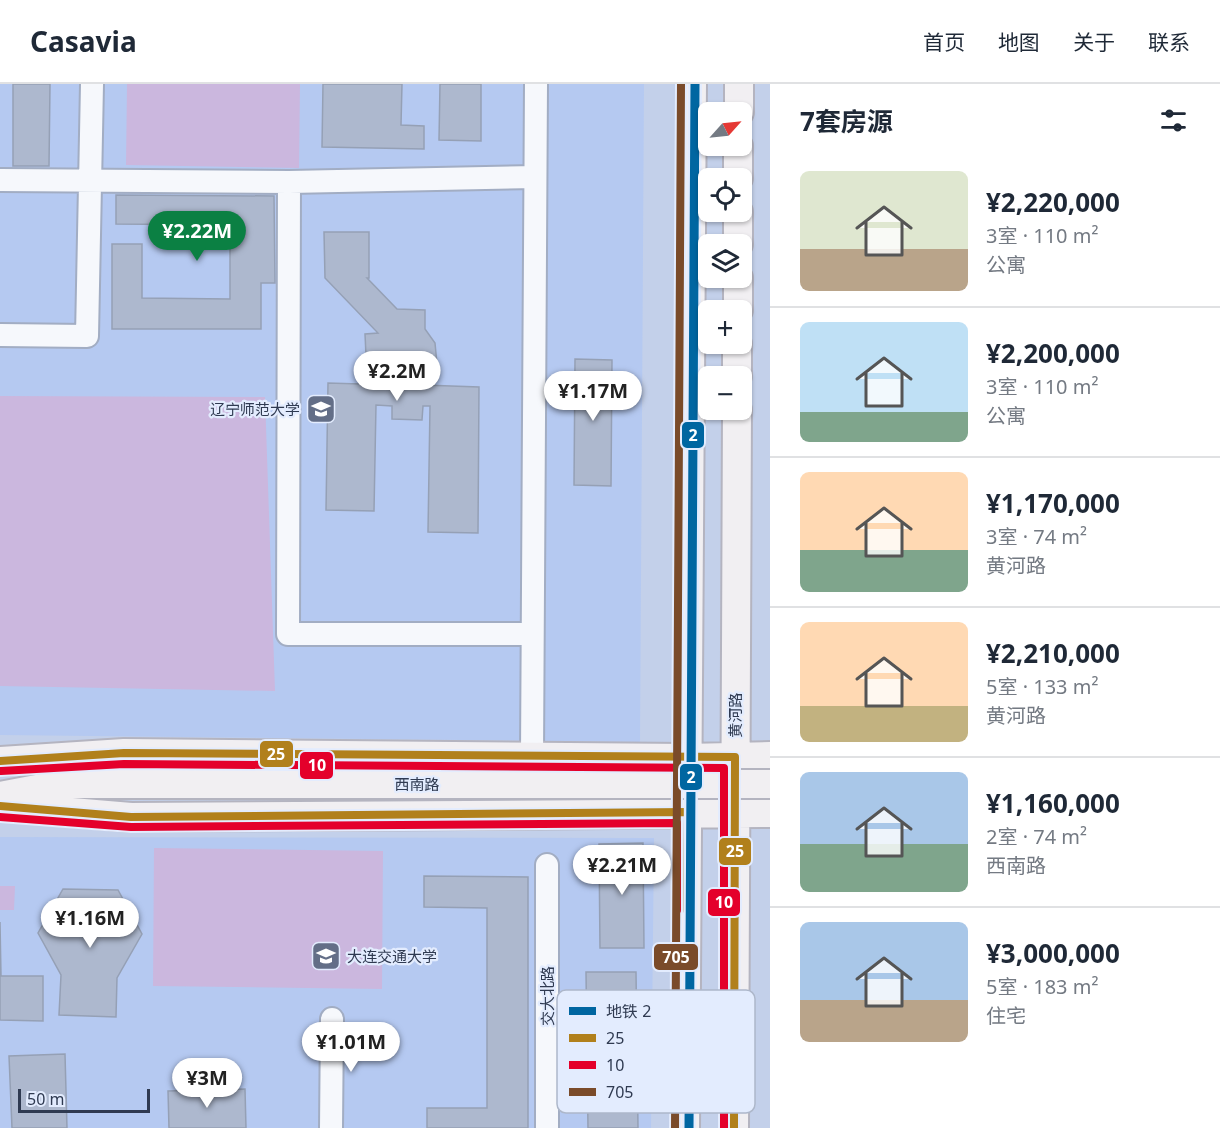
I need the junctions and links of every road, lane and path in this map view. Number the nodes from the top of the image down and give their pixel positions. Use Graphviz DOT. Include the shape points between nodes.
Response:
graph roads {
  1 [pos="92,84"];
  2 [pos="536,84"];
  3 [pos="692,84"];
  4 [pos="739,84"];
  5 [pos="739,102"];
  6 [pos="535,177"];
  7 [pos="0,180"];
  8 [pos="91,181"];
  9 [pos="289,182"];
  10 [pos="0,335"];
  11 [pos="737,420"];
  12 [pos="532,634"];
  13 [pos="532,756"];
  14 [pos="735,756"];
  15 [pos="770,756"];
  16 [pos="687,758"];
  17 [pos="0,761"];
  18 [pos="0,770"];
  19 [pos="63,784"];
  20 [pos="770,784"];
  21 [pos="0,796"];
  22 [pos="0,806"];
  23 [pos="688,812"];
  24 [pos="735,812"];
  25 [pos="770,813"];
  26 [pos="547,865"];
  27 [pos="687,990"];
  28 [pos="734,990"];
  29 [pos="332,1018"];
  30 [pos="686,1113"];
  31 [pos="734,1113"];
  32 [pos="331,1128"];
  33 [pos="548,1128"];
  34 [pos="686,1128"];
  35 [pos="734,1128"];
  1 -- 8 [label="street"];
  2 -- 6 [label="street"];
  3 -- 16 [label="main road"];
  4 -- 5 [label="main road"];
  6 -- 9 [label="street"];
  6 -- 12 [label="street"];
  7 -- 8 [label="street"];
  8 -- 9 [label="street"];
  8 -- 10 [label="street" via="87,336"];
  9 -- 12 [label="street" via="288,634"];
  11 -- 14 [label="main road, 黄河路"];
  12 -- 13 [label="street"];
  13 -- 16 [label="main road, 西南路"];
  13 -- 17 [label="main road, 西南路" via="124,753"];
  14 -- 15 [label="main road, 西南路"];
  14 -- 16 [label="main road, 西南路"];
  14 -- 24 [label="main road, 黄河路"];
  16 -- 23 [label="main road"];
  18 -- 19 [label="main road"];
  19 -- 20 [label="main road, 西南路, bridge"];
  19 -- 21 [label="main road"];
  22 -- 23 [label="main road, 西南路" via="131,817"];
  23 -- 24 [label="main road, 西南路"];
  23 -- 27 [label="main road"];
  24 -- 25 [label="main road, 西南路"];
  24 -- 28 [label="main road, 黄河路"];
  26 -- 33 [label="street, 交大北路"];
  29 -- 32 [label="street"];
  30 -- 34 [label="main road"];
  31 -- 35 [label="main road, 黄河路"];
}
